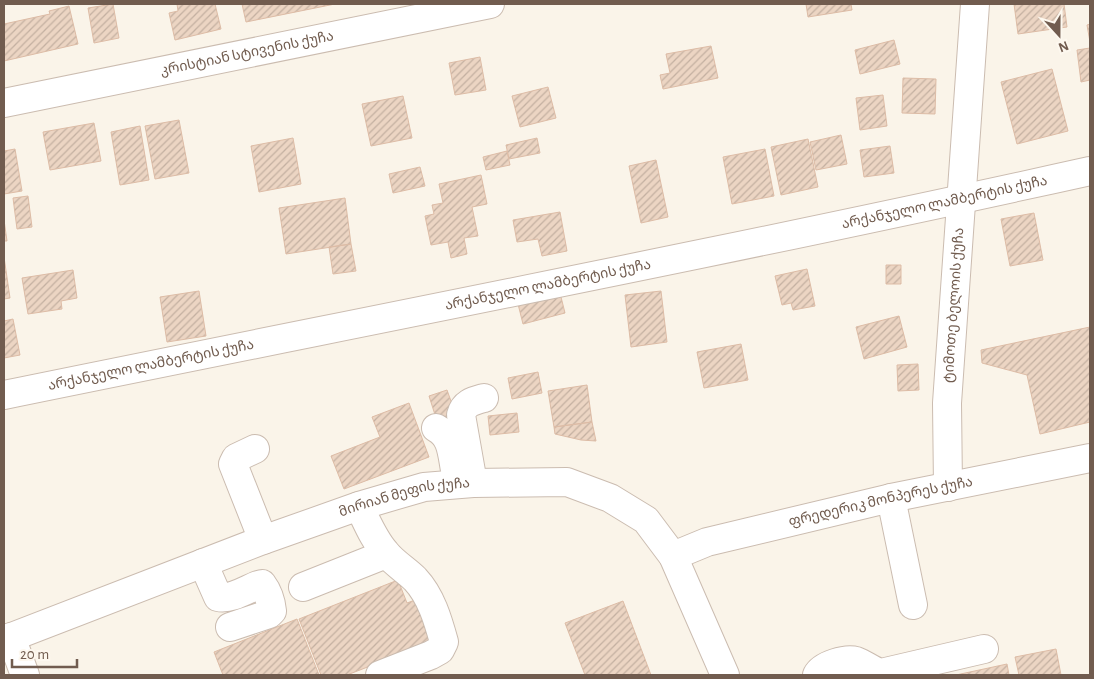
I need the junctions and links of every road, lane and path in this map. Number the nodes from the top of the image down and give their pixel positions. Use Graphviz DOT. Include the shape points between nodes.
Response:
graph roads {
  1 [pos="490,4"];
  2 [pos="975,4"];
  3 [pos="4,103"];
  4 [pos="1090,171"];
  5 [pos="961,199"];
  6 [pos="4,395"];
  7 [pos="484,398"];
  8 [pos="436,428"];
  9 [pos="255,449"];
  10 [pos="1090,458"];
  11 [pos="465,484"];
  12 [pos="948,487"];
  13 [pos="890,498"];
  14 [pos="360,506"];
  15 [pos="263,540"];
  16 [pos="386,554"];
  17 [pos="673,556"];
  18 [pos="203,563"];
  19 [pos="303,587"];
  20 [pos="912,605"];
  21 [pos="230,627"];
  22 [pos="7,639"];
  23 [pos="984,649"];
  24 [pos="25,675"];
  25 [pos="380,675"];
  26 [pos="725,675"];
  27 [pos="817,675"];
  1 -- 3 [label="street, კრისტიან სტივენის ქუჩა"];
  2 -- 5 [label="street, ტიმოთე ბელოის ქუჩა"];
  4 -- 5 [label="street, არქანჯელო ლამბერტის ქუჩა"];
  5 -- 6 [label="street, არქანჯელო ლამბერტის ქუჩა"];
  5 -- 12 [label="street, ტიმოთე ბელოის ქუჩა" via="948,403"];
  7 -- 11 [label="street" via="467,404 461,415"];
  8 -- 11 [label="street" via="442,431 450,444"];
  9 -- 15 [label="street" via="236,458 233,464"];
  10 -- 12 [label="street, ფრედერიკ მონპერეს ქუჩა"];
  11 -- 14 [label="street, მირიან მეფის ქუჩა" via="424,488"];
  11 -- 17 [label="street, მირიან მეფის ქუჩა" via="567,482 610,498 646,520"];
  12 -- 13 [label="street, ფრედერიკ მონპერეს ქუჩა"];
  13 -- 17 [label="street, ფრედერიკ მონპერეს ქუჩა" via="707,542"];
  13 -- 20 [label="street"];
  14 -- 15 [label="street, მირიან მეფის ქუჩა"];
  14 -- 16 [label="street"];
  15 -- 18 [label="street, მირიან მეფის ქუჩა"];
  16 -- 19 [label="street"];
  16 -- 25 [label="street" via="416,579 426,594 444,642 440,650 431,655"];
  17 -- 26 [label="street, მირიან მეფის ქუჩა"];
  18 -- 21 [label="street" via="218,597 230,597 262,584 265,588 272,611"];
  18 -- 22 [label="street, მირიან მეფის ქუჩა"];
  22 -- 24 [label="street"];
  23 -- 27 [label="street" via="881,673 849,660 826,666"];
}
